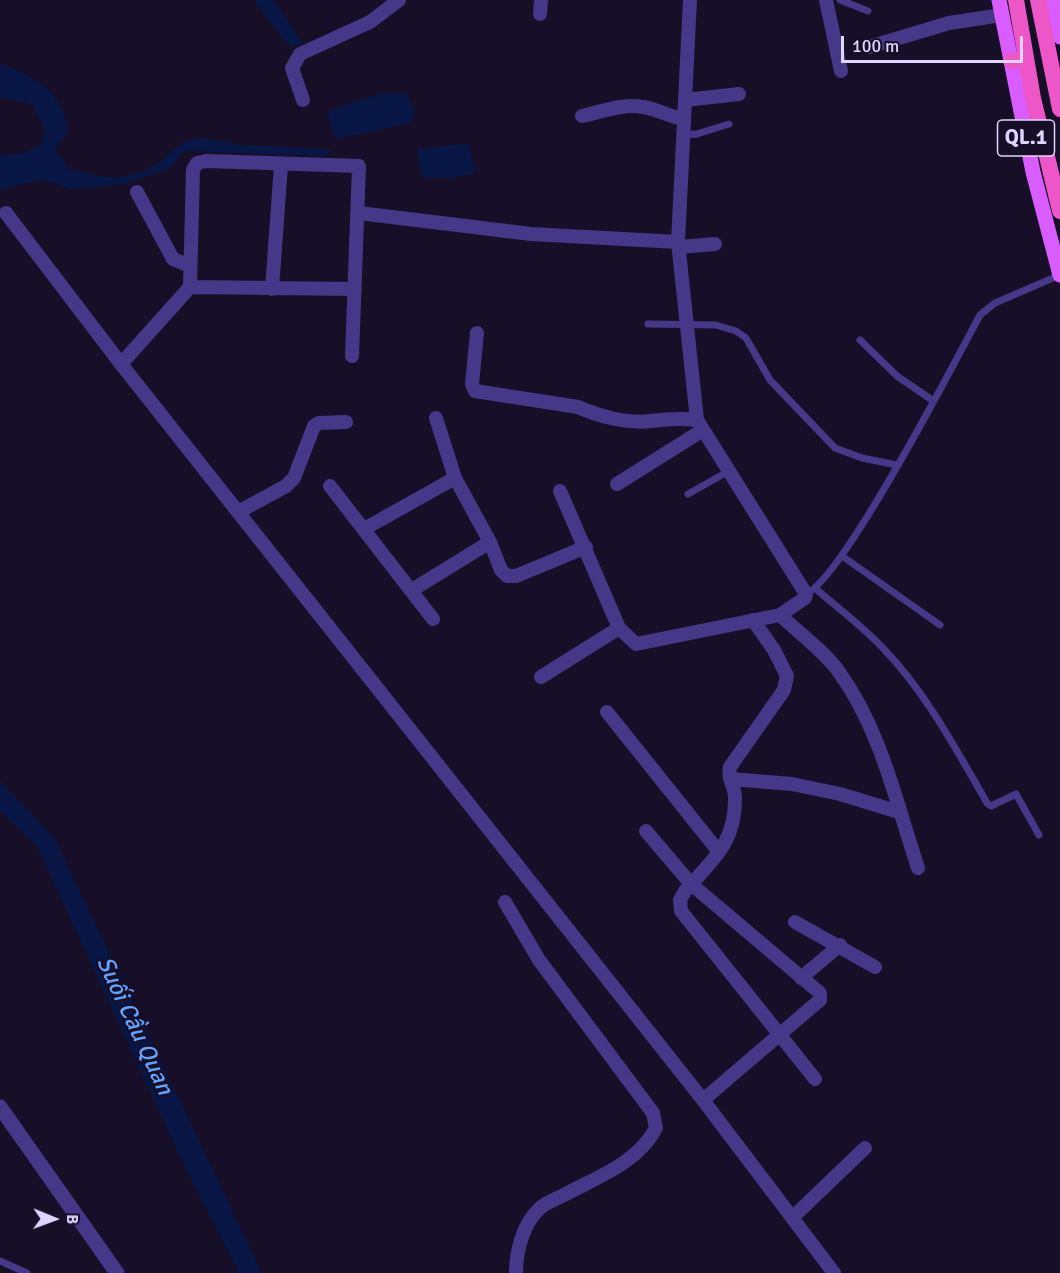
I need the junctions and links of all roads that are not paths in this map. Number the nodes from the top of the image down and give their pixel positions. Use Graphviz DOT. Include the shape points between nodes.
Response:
graph roads {
  1 [pos="399,0"];
  2 [pos="541,0"];
  3 [pos="690,0"];
  4 [pos="826,0"];
  5 [pos="840,0"];
  6 [pos="1016,0"];
  7 [pos="1038,0"];
  8 [pos="1053,0"];
  9 [pos="1001,7"];
  10 [pos="868,11"];
  11 [pos="540,14"];
  12 [pos="1060,36"];
  13 [pos="869,47"];
  14 [pos="1019,60"];
  15 [pos="841,71"];
  16 [pos="739,94"];
  17 [pos="303,100"];
  18 [pos="685,100"];
  19 [pos="1060,109"];
  20 [pos="582,116"];
  21 [pos="684,119"];
  22 [pos="729,124"];
  23 [pos="684,135"];
  24 [pos="281,165"];
  25 [pos="137,192"];
  26 [pos="1060,211"];
  27 [pos="6,213"];
  28 [pos="359,213"];
  29 [pos="715,244"];
  30 [pos="678,245"];
  31 [pos="190,266"];
  32 [pos="1060,275"];
  33 [pos="190,287"];
  34 [pos="272,289"];
  35 [pos="355,289"];
  36 [pos="648,324"];
  37 [pos="688,325"];
  38 [pos="477,333"];
  39 [pos="860,340"];
  40 [pos="352,356"];
  41 [pos="121,364"];
  42 [pos="932,400"];
  43 [pos="436,418"];
  44 [pos="346,422"];
  45 [pos="700,425"];
  46 [pos="897,465"];
  47 [pos="729,471"];
  48 [pos="455,478"];
  49 [pos="617,484"];
  50 [pos="330,486"];
  51 [pos="560,491"];
  52 [pos="688,494"];
  53 [pos="240,510"];
  54 [pos="364,529"];
  55 [pos="490,542"];
  56 [pos="586,547"];
  57 [pos="842,556"];
  58 [pos="412,590"];
  59 [pos="811,591"];
  60 [pos="780,615"];
  61 [pos="433,619"];
  62 [pos="753,620"];
  63 [pos="940,625"];
  64 [pos="619,628"];
  65 [pos="541,677"];
  66 [pos="607,712"];
  67 [pos="730,779"];
  68 [pos="899,812"];
  69 [pos="646,831"];
  70 [pos="1039,835"];
  71 [pos="719,852"];
  72 [pos="918,868"];
  73 [pos="691,884"];
  74 [pos="505,902"];
  75 [pos="795,922"];
  76 [pos="840,945"];
  77 [pos="875,967"];
  78 [pos="801,978"];
  79 [pos="779,1033"];
  80 [pos="815,1079"];
  81 [pos="703,1100"];
  82 [pos="0,1107"];
  83 [pos="865,1148"];
  84 [pos="792,1218"];
  85 [pos="0,1261"];
  86 [pos="27,1273"];
  87 [pos="117,1273"];
  88 [pos="516,1273"];
  89 [pos="834,1273"];
  1 -- 17 [label="street" via="370,22 300,54 292,68"];
  2 -- 11 [label="street"];
  3 -- 18 [label="street"];
  4 -- 15 [label="street"];
  5 -- 10 [label="lane"];
  6 -- 14 [label="highway, QL.1"];
  7 -- 19 [label="highway, QL.1"];
  8 -- 12 [label="main road"];
  9 -- 13 [label="street"];
  9 -- 14 [label="main road, QL.1"];
  14 -- 26 [label="highway, QL.1"];
  14 -- 32 [label="main road, QL.1" via="1033,172"];
  16 -- 18 [label="street"];
  18 -- 21 [label="street"];
  20 -- 21 [label="street" via="625,106 644,107"];
  21 -- 23 [label="street"];
  22 -- 23 [label="lane"];
  23 -- 30 [label="street"];
  24 -- 28 [label="street" via="359,166"];
  24 -- 31 [label="street" via="197,163 193,170"];
  24 -- 34 [label="street"];
  25 -- 31 [label="street" via="173,259"];
  27 -- 41 [label="street"];
  28 -- 30 [label="street" via="531,234"];
  28 -- 35 [label="street"];
  29 -- 30 [label="street"];
  30 -- 37 [label="street"];
  31 -- 33 [label="street"];
  32 -- 42 [label="lane" via="995,303 980,315"];
  33 -- 34 [label="street"];
  33 -- 41 [label="street"];
  34 -- 35 [label="street"];
  35 -- 40 [label="street"];
  36 -- 37 [label="lane"];
  37 -- 45 [label="street"];
  37 -- 46 [label="lane" via="716,325 746,338 770,380 835,448 862,459"];
  38 -- 45 [label="street" via="472,389 481,394 578,407 592,414 633,420 672,417"];
  39 -- 42 [label="lane" via="897,376"];
  41 -- 53 [label="street"];
  42 -- 46 [label="lane"];
  43 -- 48 [label="street"];
  44 -- 53 [label="street" via="314,426 294,478"];
  45 -- 47 [label="street"];
  45 -- 49 [label="street"];
  46 -- 57 [label="lane"];
  47 -- 52 [label="lane"];
  47 -- 59 [label="street"];
  48 -- 54 [label="street"];
  48 -- 55 [label="street"];
  50 -- 54 [label="street"];
  51 -- 56 [label="street"];
  53 -- 81 [label="street"];
  54 -- 58 [label="street"];
  55 -- 56 [label="street" via="507,576 516,576"];
  55 -- 58 [label="street"];
  56 -- 64 [label="street"];
  57 -- 59 [label="lane"];
  57 -- 63 [label="lane"];
  58 -- 61 [label="street"];
  59 -- 60 [label="street" via="803,601"];
  59 -- 70 [label="lane" via="864,629 900,667 987,802 996,805 1016,795"];
  60 -- 62 [label="street"];
  60 -- 68 [label="street" via="838,670 864,712"];
  62 -- 64 [label="street" via="636,644"];
  62 -- 67 [label="street" via="787,676 784,690 730,768"];
  64 -- 65 [label="street"];
  66 -- 71 [label="street"];
  67 -- 68 [label="street" via="792,784"];
  67 -- 71 [label="street" via="735,793 735,817 728,842"];
  68 -- 72 [label="street"];
  69 -- 73 [label="street"];
  71 -- 73 [label="street"];
  73 -- 78 [label="street"];
  73 -- 79 [label="street" via="680,900 681,911"];
  74 -- 88 [label="street" via="539,960 653,1113 656,1128 648,1144 629,1160 540,1209 524,1231"];
  75 -- 76 [label="street"];
  76 -- 77 [label="street"];
  76 -- 78 [label="street"];
  78 -- 79 [label="street" via="820,993 820,1000"];
  79 -- 80 [label="street"];
  79 -- 81 [label="street"];
  81 -- 84 [label="street"];
  82 -- 87 [label="street"];
  83 -- 84 [label="street"];
  84 -- 89 [label="street"];
  85 -- 86 [label="lane"];
}
